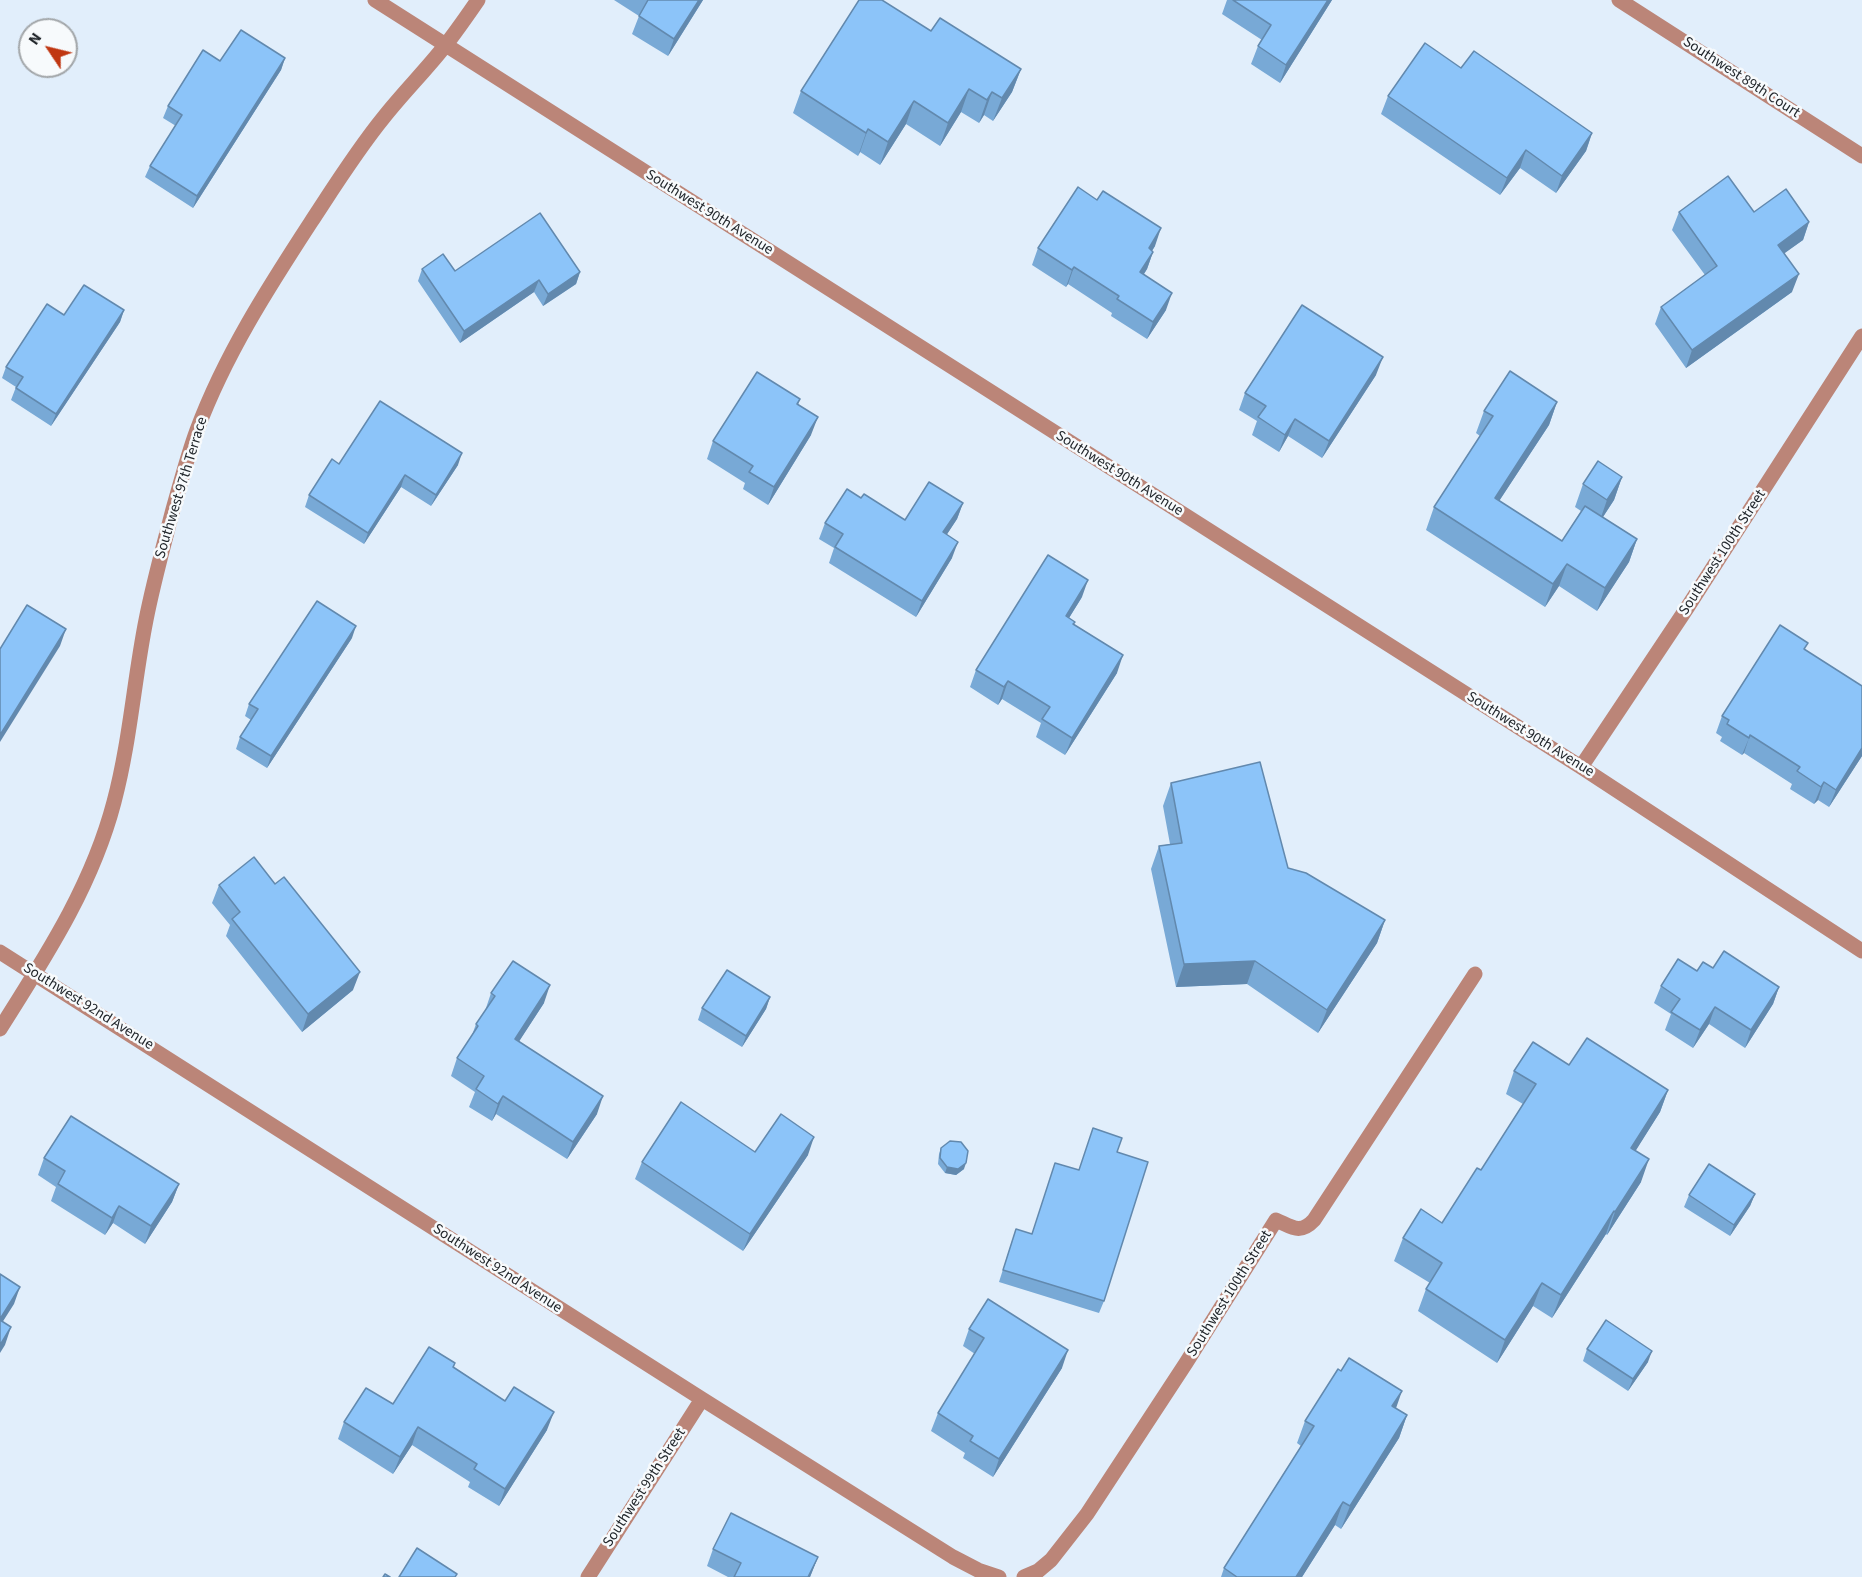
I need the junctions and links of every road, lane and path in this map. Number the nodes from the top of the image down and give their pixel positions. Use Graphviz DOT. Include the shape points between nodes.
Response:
graph roads {
  1 [pos="375,0"];
  2 [pos="478,0"];
  3 [pos="1620,0"];
  4 [pos="445,46"];
  5 [pos="1862,156"];
  6 [pos="1862,336"];
  7 [pos="1581,767"];
  8 [pos="1862,951"];
  9 [pos="0,952"];
  10 [pos="35,974"];
  11 [pos="1475,974"];
  12 [pos="0,1029"];
  13 [pos="702,1399"];
  14 [pos="588,1577"];
  15 [pos="999,1577"];
  16 [pos="1024,1577"];
  1 -- 4 [label="street, Southwest 90th Avenue"];
  2 -- 4 [label="street, Southwest 97th Terrace"];
  3 -- 5 [label="street, Southwest 89th Court"];
  4 -- 7 [label="street, Southwest 90th Avenue"];
  4 -- 10 [label="street, Southwest 97th Terrace" via="382,118 325,200 261,300 214,390 197,430 157,569 114,802 82,891"];
  6 -- 7 [label="street, Southwest 100th Street"];
  7 -- 8 [label="street, Southwest 90th Avenue"];
  9 -- 10 [label="street, Southwest 92nd Avenue"];
  10 -- 12 [label="street, Southwest 97th Terrace"];
  10 -- 13 [label="street, Southwest 92nd Avenue"];
  11 -- 16 [label="street, Southwest 100th Street" via="1314,1221 1297,1230 1276,1220 1087,1514 1051,1560"];
  13 -- 14 [label="street, Southwest 99th Street"];
  13 -- 15 [label="street, Southwest 92nd Avenue" via="953,1557"];
}
